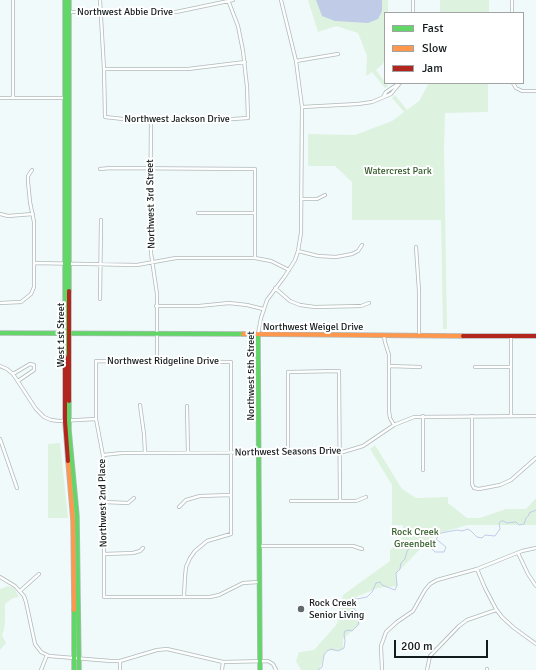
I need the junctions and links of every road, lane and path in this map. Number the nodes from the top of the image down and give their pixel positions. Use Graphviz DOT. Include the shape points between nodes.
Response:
graph roads {
  1 [pos="13,0"];
  2 [pos="65,0"];
  3 [pos="70,0"];
  4 [pos="100,0"];
  5 [pos="233,0"];
  6 [pos="281,0"];
  7 [pos="413,0"];
  8 [pos="512,0"];
  9 [pos="228,1"];
  10 [pos="67,12"];
  11 [pos="100,12"];
  12 [pos="413,12"];
  13 [pos="512,12"];
  14 [pos="338,54"];
  15 [pos="296,61"];
  16 [pos="245,62"];
  17 [pos="104,69"];
  18 [pos="399,84"];
  19 [pos="514,84"];
  20 [pos="536,91"];
  21 [pos="0,98"];
  22 [pos="13,98"];
  23 [pos="67,98"];
  24 [pos="382,98"];
  25 [pos="302,107"];
  26 [pos="151,121"];
  27 [pos="150,168"];
  28 [pos="100,169"];
  29 [pos="32,170"];
  30 [pos="325,194"];
  31 [pos="302,199"];
  32 [pos="198,213"];
  33 [pos="255,213"];
  34 [pos="0,214"];
  35 [pos="33,214"];
  36 [pos="101,220"];
  37 [pos="362,245"];
  38 [pos="416,247"];
  39 [pos="298,251"];
  40 [pos="255,258"];
  41 [pos="153,262"];
  42 [pos="67,263"];
  43 [pos="35,264"];
  44 [pos="100,264"];
  45 [pos="289,270"];
  46 [pos="275,288"];
  47 [pos="100,299"];
  48 [pos="0,303"];
  49 [pos="369,303"];
  50 [pos="156,306"];
  51 [pos="263,309"];
  52 [pos="0,333"];
  53 [pos="67,334"];
  54 [pos="156,334"];
  55 [pos="258,335"];
  56 [pos="384,336"];
  57 [pos="419,336"];
  58 [pos="511,336"];
  59 [pos="536,336"];
  60 [pos="96,361"];
  61 [pos="157,362"];
  62 [pos="0,366"];
  63 [pos="389,366"];
  64 [pos="420,367"];
  65 [pos="475,367"];
  66 [pos="511,368"];
  67 [pos="13,374"];
  68 [pos="18,381"];
  69 [pos="140,405"];
  70 [pos="187,406"];
  71 [pos="423,416"];
  72 [pos="472,416"];
  73 [pos="511,416"];
  74 [pos="536,416"];
  75 [pos="96,419"];
  76 [pos="68,421"];
  77 [pos="394,424"];
  78 [pos="0,439"];
  79 [pos="288,452"];
  80 [pos="339,452"];
  81 [pos="145,453"];
  82 [pos="188,453"];
  83 [pos="231,453"];
  84 [pos="258,453"];
  85 [pos="103,455"];
  86 [pos="536,458"];
  87 [pos="423,470"];
  88 [pos="17,488"];
  89 [pos="231,495"];
  90 [pos="366,497"];
  91 [pos="134,498"];
  92 [pos="291,501"];
  93 [pos="340,501"];
  94 [pos="104,502"];
  95 [pos="179,507"];
  96 [pos="259,546"];
  97 [pos="143,548"];
  98 [pos="536,548"];
  99 [pos="362,549"];
  100 [pos="518,553"];
  101 [pos="104,554"];
  102 [pos="477,569"];
  103 [pos="39,574"];
  104 [pos="0,577"];
  105 [pos="259,582"];
  106 [pos="536,586"];
  107 [pos="20,591"];
  108 [pos="184,596"];
  109 [pos="496,610"];
  110 [pos="536,644"];
  111 [pos="47,655"];
  112 [pos="77,658"];
  113 [pos="120,661"];
  114 [pos="260,661"];
  115 [pos="223,662"];
  116 [pos="41,670"];
  117 [pos="74,670"];
  118 [pos="80,670"];
  119 [pos="120,670"];
  120 [pos="222,670"];
  121 [pos="260,670"];
  122 [pos="276,670"];
  123 [pos="382,670"];
  124 [pos="427,670"];
  1 -- 22 [label="street"];
  2 -- 10 [label="street, West 1st Street"];
  3 -- 10 [label="street, West 1st Street"];
  4 -- 11 [label="street"];
  5 -- 9 [label="street, Northwest Abbie Drive"];
  6 -- 15 [label="street, Northwest 5th Street"];
  7 -- 12 [label="street"];
  8 -- 13 [label="street"];
  9 -- 11 [label="street, Northwest Abbie Drive" via="176,12"];
  9 -- 16 [label="street" via="238,26"];
  10 -- 11 [label="street, Northwest Abbie Drive"];
  10 -- 23 [label="street, West 1st Street"];
  11 -- 17 [label="street"];
  14 -- 15 [label="street"];
  15 -- 25 [label="street, Northwest 5th Street"];
  16 -- 17 [label="street" via="188,69"];
  16 -- 26 [label="street, Northwest Jackson Drive" via="248,118"];
  17 -- 26 [label="street, Northwest Jackson Drive" via="105,117"];
  18 -- 24 [label="street" via="386,92"];
  18 -- 24 [label="street" via="391,94"];
  19 -- 20 [label="street" via="522,91"];
  21 -- 22 [label="street"];
  22 -- 23 [label="street"];
  23 -- 42 [label="street, West 1st Street"];
  24 -- 25 [label="street" via="358,104"];
  25 -- 31 [label="street, Northwest 5th Street"];
  26 -- 27 [label="street, Northwest 3rd Street"];
  27 -- 28 [label="street"];
  27 -- 33 [label="street" via="255,169"];
  27 -- 41 [label="street, Northwest 3rd Street" via="150,232"];
  29 -- 35 [label="street" via="28,182"];
  30 -- 31 [label="street" via="317,199"];
  31 -- 39 [label="street, Northwest 5th Street"];
  32 -- 33 [label="street"];
  33 -- 40 [label="street"];
  34 -- 35 [label="street"];
  35 -- 43 [label="street"];
  36 -- 44 [label="street"];
  37 -- 39 [label="street" via="358,252 336,257"];
  38 -- 57 [label="street"];
  39 -- 45 [label="street, Northwest 5th Street"];
  40 -- 41 [label="street" via="176,258"];
  40 -- 45 [label="street" via="271,261"];
  41 -- 44 [label="street" via="137,265"];
  41 -- 50 [label="street, Northwest 3rd Street"];
  42 -- 43 [label="street"];
  42 -- 44 [label="street"];
  42 -- 53 [label="street, West 1st Street"];
  43 -- 48 [label="street" via="35,283 28,297 22,302"];
  44 -- 47 [label="street"];
  45 -- 46 [label="street, Northwest 5th Street"];
  46 -- 49 [label="street" via="290,301 300,305 361,306"];
  46 -- 51 [label="street, Northwest 5th Street"];
  50 -- 51 [label="street" via="233,304"];
  50 -- 54 [label="street, Northwest 3rd Street"];
  51 -- 55 [label="street, Northwest 5th Street"];
  52 -- 53 [label="street, Northwest Weigel Drive"];
  53 -- 54 [label="street, Northwest Weigel Drive"];
  53 -- 76 [label="street, West 1st Street"];
  54 -- 55 [label="street, Northwest Weigel Drive"];
  54 -- 61 [label="street, Northwest 3rd Street"];
  55 -- 56 [label="street, Northwest Weigel Drive"];
  55 -- 84 [label="street, Northwest 5th Street"];
  56 -- 57 [label="street, Northwest Weigel Drive"];
  56 -- 63 [label="street"];
  57 -- 58 [label="street, Northwest Weigel Drive"];
  58 -- 59 [label="street, Northwest Weigel Drive"];
  58 -- 66 [label="street"];
  60 -- 61 [label="street, Northwest Ridgeline Drive"];
  60 -- 75 [label="street, Northwest 2nd Place"];
  61 -- 83 [label="street, Northwest Ridgeline Drive" via="231,362"];
  62 -- 67 [label="street"];
  63 -- 64 [label="street"];
  63 -- 77 [label="street" via="389,411"];
  65 -- 66 [label="street"];
  66 -- 73 [label="street"];
  67 -- 68 [label="street"];
  67 -- 68 [label="street" via="30,364 34,365 34,370"];
  68 -- 76 [label="street" via="39,412 51,420"];
  69 -- 81 [label="street"];
  70 -- 82 [label="street"];
  71 -- 72 [label="street, Northwest Seasons Drive"];
  71 -- 77 [label="street, Northwest Seasons Drive"];
  71 -- 87 [label="street"];
  72 -- 73 [label="street, Northwest Seasons Drive"];
  72 -- 86 [label="street" via="474,488 500,485 511,480"];
  73 -- 74 [label="street, Northwest Seasons Drive"];
  75 -- 76 [label="street"];
  75 -- 85 [label="street, Northwest 2nd Place"];
  76 -- 112 [label="street, West 1st Street" via="77,516"];
  77 -- 80 [label="street, Northwest Seasons Drive" via="363,446"];
  78 -- 88 [label="street"];
  79 -- 80 [label="street, Northwest Seasons Drive"];
  79 -- 80 [label="street" via="288,372 339,371"];
  79 -- 84 [label="street, Northwest Seasons Drive"];
  80 -- 93 [label="street"];
  81 -- 82 [label="street, Northwest Seasons Drive"];
  81 -- 85 [label="street, Northwest Seasons Drive"];
  82 -- 83 [label="street, Northwest Seasons Drive"];
  83 -- 84 [label="street, Northwest Seasons Drive"];
  83 -- 89 [label="street"];
  84 -- 96 [label="street, Northwest 5th Street"];
  85 -- 94 [label="street, Northwest 2nd Place"];
  89 -- 95 [label="street" via="200,496 186,500"];
  89 -- 108 [label="street" via="231,534 207,541 195,551 186,567"];
  90 -- 93 [label="street" via="356,501"];
  91 -- 94 [label="street" via="128,503"];
  92 -- 93 [label="street"];
  94 -- 101 [label="street, Northwest 2nd Place"];
  96 -- 99 [label="street" via="353,546"];
  96 -- 105 [label="street, Northwest 5th Street"];
  97 -- 101 [label="street" via="133,554"];
  98 -- 100 [label="street"];
  100 -- 102 [label="street"];
  100 -- 106 [label="street"];
  101 -- 108 [label="street, Northwest 2nd Place" via="104,597"];
  102 -- 109 [label="street"];
  102 -- 123 [label="street" via="430,584 413,611 386,632 381,646"];
  103 -- 107 [label="street"];
  104 -- 107 [label="street"];
  105 -- 108 [label="street" via="241,583 210,597"];
  105 -- 114 [label="street, Northwest 5th Street"];
  107 -- 111 [label="street" via="26,602 35,644"];
  109 -- 110 [label="street" via="514,628"];
  109 -- 124 [label="street" via="467,620 430,656"];
  111 -- 112 [label="street"];
  111 -- 116 [label="street"];
  112 -- 113 [label="street"];
  112 -- 117 [label="street, West 1st Street"];
  112 -- 118 [label="street, West 1st Street"];
  113 -- 115 [label="street" via="167,649"];
  113 -- 119 [label="street"];
  114 -- 115 [label="street"];
  114 -- 121 [label="street, Northwest 5th Street"];
  114 -- 122 [label="street" via="270,662"];
  115 -- 120 [label="street"];
}
